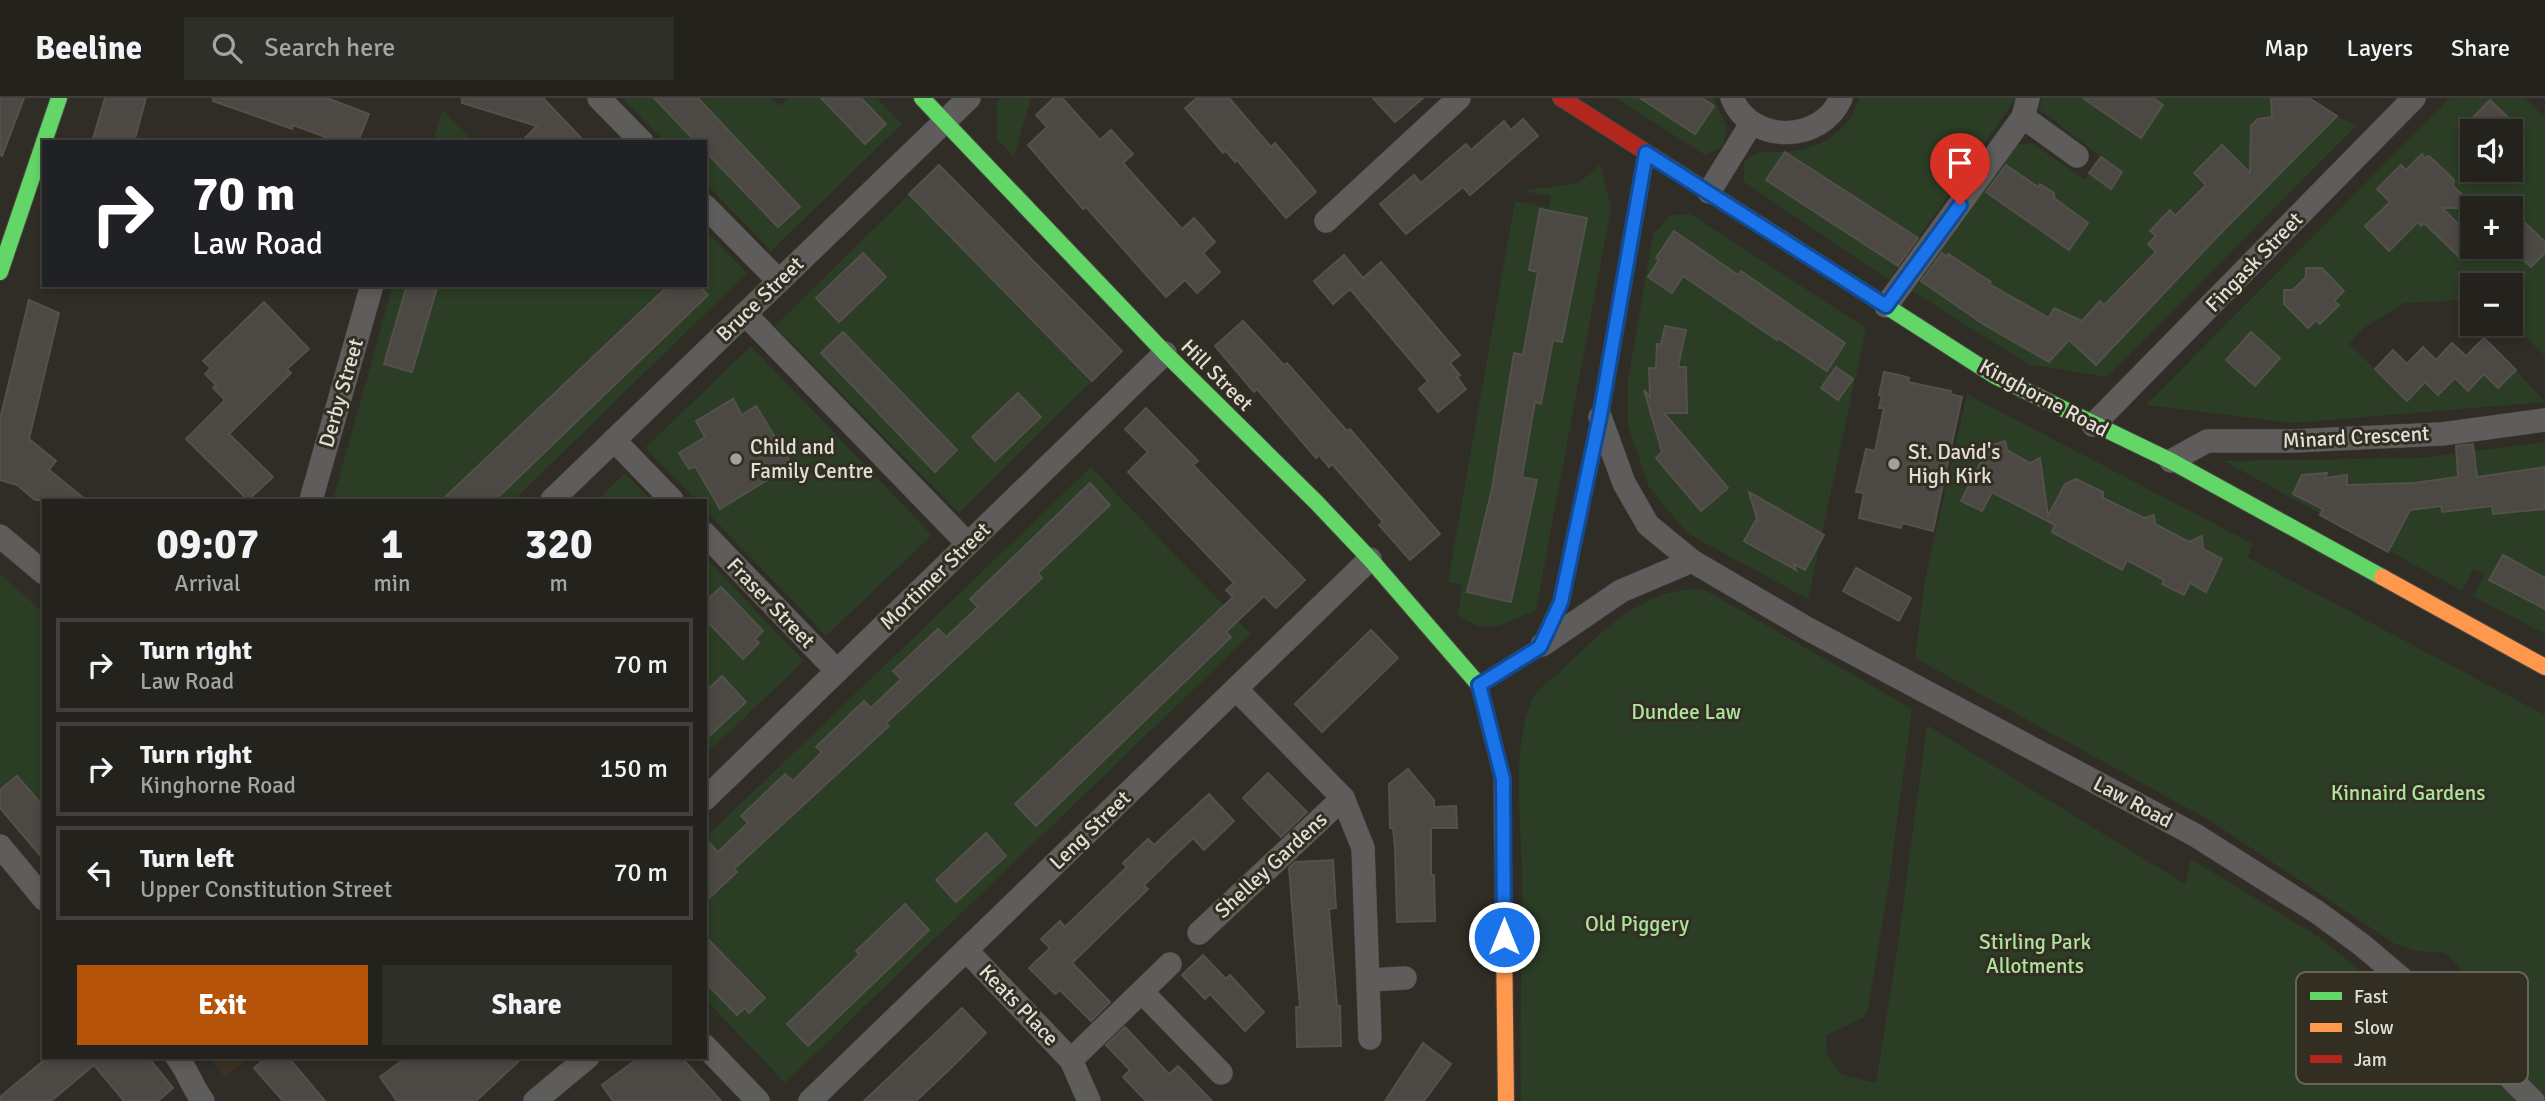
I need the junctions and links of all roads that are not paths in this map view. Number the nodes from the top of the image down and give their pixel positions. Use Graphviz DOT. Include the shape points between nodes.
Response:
graph roads {
  1 [pos="59,98"];
  2 [pos="599,98"];
  3 [pos="922,98"];
  4 [pos="969,98"];
  5 [pos="1459,98"];
  6 [pos="1561,98"];
  7 [pos="1732,98"];
  8 [pos="1841,98"];
  9 [pos="2414,98"];
  10 [pos="2025,108"];
  11 [pos="944,121"];
  12 [pos="1751,124"];
  13 [pos="45,140"];
  14 [pos="640,140"];
  15 [pos="42,148"];
  16 [pos="1646,153"];
  17 [pos="2077,156"];
  18 [pos="1709,192"];
  19 [pos="707,208"];
  20 [pos="1326,221"];
  21 [pos="1,265"];
  22 [pos="779,281"];
  23 [pos="371,287"];
  24 [pos="1886,306"];
  25 [pos="745,314"];
  26 [pos="1165,353"];
  27 [pos="1600,416"];
  28 [pos="2545,420"];
  29 [pos="2093,425"];
  30 [pos="614,440"];
  31 [pos="2171,461"];
  32 [pos="311,499"];
  33 [pos="553,499"];
  34 [pos="671,499"];
  35 [pos="0,536"];
  36 [pos="707,536"];
  37 [pos="968,544"];
  38 [pos="1370,559"];
  39 [pos="1692,561"];
  40 [pos="42,571"];
  41 [pos="1540,647"];
  42 [pos="2545,667"];
  43 [pos="837,671"];
  44 [pos="1479,685"];
  45 [pos="1236,689"];
  46 [pos="707,797"];
  47 [pos="1343,798"];
  48 [pos="0,846"];
  49 [pos="42,897"];
  50 [pos="1199,933"];
  51 [pos="966,950"];
  52 [pos="1170,964"];
  53 [pos="2394,972"];
  54 [pos="1405,978"];
  55 [pos="1369,980"];
  56 [pos="1142,992"];
  57 [pos="1370,1038"];
  58 [pos="707,1048"];
  59 [pos="179,1059"];
  60 [pos="586,1059"];
  61 [pos="1071,1060"];
  62 [pos="1221,1073"];
  63 [pos="2517,1084"];
  64 [pos="191,1097"];
  65 [pos="535,1101"];
  66 [pos="758,1101"];
  67 [pos="810,1101"];
  68 [pos="1089,1101"];
  69 [pos="1506,1101"];
  70 [pos="2533,1101"];
  1 -- 13 [label="street"];
  2 -- 14 [label="street"];
  3 -- 11 [label="street, Hill Street"];
  4 -- 11 [label="street, Bruce Street"];
  5 -- 20 [label="street"];
  6 -- 16 [label="street, Kinghorne Road"];
  7 -- 12 [label="street"];
  8 -- 12 [label="street" via="1823,120 1800,132 1777,133"];
  9 -- 29 [label="street, Fingask Street"];
  10 -- 17 [label="street"];
  10 -- 24 [label="street"];
  11 -- 22 [label="street, Bruce Street"];
  11 -- 26 [label="street, Hill Street"];
  12 -- 18 [label="street"];
  15 -- 21 [label="street"];
  16 -- 18 [label="street, Kinghorne Road"];
  16 -- 27 [label="street, Law Road"];
  18 -- 24 [label="street, Kinghorne Road"];
  19 -- 22 [label="street"];
  22 -- 25 [label="street, Bruce Street"];
  23 -- 32 [label="street, Derby Street"];
  24 -- 29 [label="street, Kinghorne Road" via="1996,376"];
  25 -- 30 [label="street, Bruce Street"];
  25 -- 37 [label="street"];
  26 -- 37 [label="street, Mortimer Street"];
  26 -- 38 [label="street, Hill Street"];
  27 -- 39 [label="street, Law Road" via="1624,483 1648,525"];
  27 -- 41 [label="street, Law Road" via="1561,602"];
  28 -- 31 [label="street, Minard Crescent" via="2442,434 2207,441"];
  29 -- 31 [label="street, Kinghorne Road"];
  30 -- 33 [label="street, Bruce Street"];
  30 -- 34 [label="street"];
  31 -- 42 [label="street, Kinghorne Road"];
  35 -- 40 [label="street"];
  36 -- 43 [label="street, Fraser Street"];
  37 -- 43 [label="street, Mortimer Street"];
  38 -- 44 [label="street, Hill Street"];
  38 -- 45 [label="street, Leng Street"];
  39 -- 41 [label="street" via="1621,591"];
  39 -- 53 [label="street, Law Road" via="1808,629 2195,835 2317,912"];
  41 -- 44 [label="street"];
  43 -- 46 [label="street, Mortimer Street"];
  44 -- 69 [label="street" via="1503,779"];
  45 -- 47 [label="street, Shelley Gardens"];
  45 -- 51 [label="street, Leng Street"];
  47 -- 50 [label="street, Shelley Gardens"];
  47 -- 55 [label="street, Shelley Gardens" via="1363,848"];
  48 -- 49 [label="street"];
  51 -- 61 [label="street, Keats Place"];
  51 -- 67 [label="street, Leng Street"];
  52 -- 56 [label="street, Keats Place"];
  54 -- 55 [label="street"];
  55 -- 57 [label="street, Shelley Gardens"];
  56 -- 61 [label="street, Keats Place"];
  56 -- 62 [label="street"];
  58 -- 66 [label="street"];
  59 -- 64 [label="street" via="187,1069"];
  60 -- 65 [label="street"];
  61 -- 68 [label="street, Keats Place"];
  63 -- 70 [label="street, Law Road"];
}
